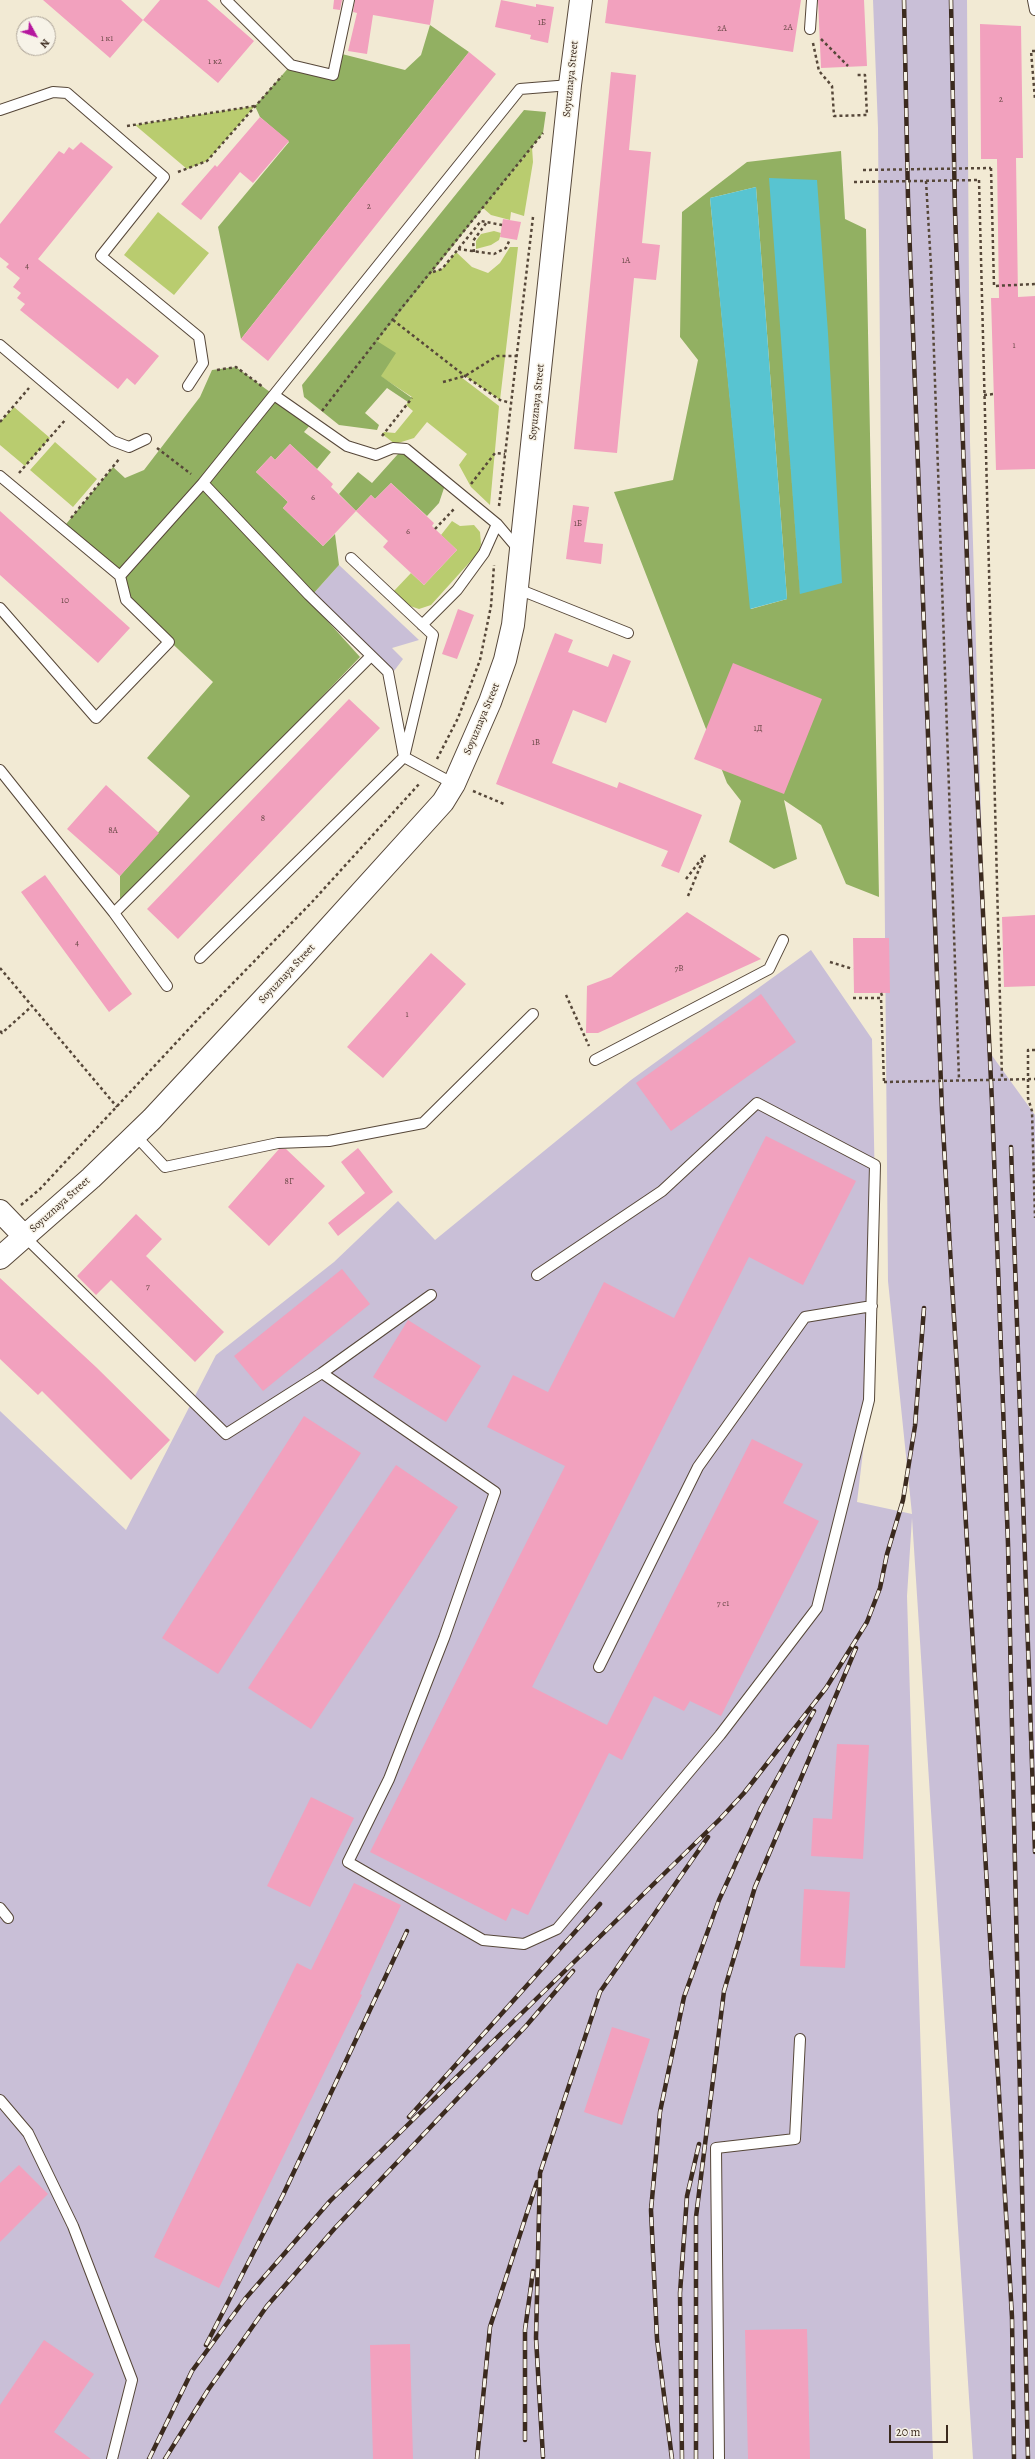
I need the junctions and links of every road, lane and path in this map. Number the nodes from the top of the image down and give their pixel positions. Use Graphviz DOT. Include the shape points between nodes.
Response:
graph roads {
  1 [pos="226,0"];
  2 [pos="349,0"];
  3 [pos="581,0"];
  4 [pos="812,0"];
  5 [pos="1033,0"];
  6 [pos="1035,10"];
  7 [pos="810,29"];
  8 [pos="1035,51"];
  9 [pos="291,65"];
  10 [pos="848,66"];
  11 [pos="857,75"];
  12 [pos="570,85"];
  13 [pos="1035,98"];
  14 [pos="255,106"];
  15 [pos="0,110"];
  16 [pos="544,126"];
  17 [pos="108,129"];
  18 [pos="543,133"];
  19 [pos="542,141"];
  20 [pos="863,170"];
  21 [pos="164,177"];
  22 [pos="926,181"];
  23 [pos="854,182"];
  24 [pos="534,210"];
  25 [pos="476,217"];
  26 [pos="481,221"];
  27 [pos="488,222"];
  28 [pos="502,225"];
  29 [pos="510,239"];
  30 [pos="458,249"];
  31 [pos="474,252"];
  32 [pos="432,272"];
  33 [pos="1035,284"];
  34 [pos="393,320"];
  35 [pos="0,345"];
  36 [pos="516,356"];
  37 [pos="212,370"];
  38 [pos="465,376"];
  39 [pos="39,378"];
  40 [pos="443,382"];
  41 [pos="188,386"];
  42 [pos="994,394"];
  43 [pos="274,395"];
  44 [pos="984,395"];
  45 [pos="412,398"];
  46 [pos="511,403"];
  47 [pos="74,410"];
  48 [pos="0,422"];
  49 [pos="312,423"];
  50 [pos="146,439"];
  51 [pos="129,447"];
  52 [pos="158,449"];
  53 [pos="384,450"];
  54 [pos="505,454"];
  55 [pos="0,476"];
  56 [pos="9,484"];
  57 [pos="204,484"];
  58 [pos="470,485"];
  59 [pos="465,497"];
  60 [pos="497,524"];
  61 [pos="62,529"];
  62 [pos="435,529"];
  63 [pos="522,553"];
  64 [pos="351,558"];
  65 [pos="495,561"];
  66 [pos="120,576"];
  67 [pos="518,589"];
  68 [pos="0,608"];
  69 [pos="422,625"];
  70 [pos="628,633"];
  71 [pos="370,656"];
  72 [pos="404,757"];
  73 [pos="0,770"];
  74 [pos="431,771"];
  75 [pos="462,787"];
  76 [pos="504,804"];
  77 [pos="686,879"];
  78 [pos="688,896"];
  79 [pos="114,913"];
  80 [pos="783,940"];
  81 [pos="998,949"];
  82 [pos="1003,949"];
  83 [pos="200,958"];
  84 [pos="830,962"];
  85 [pos="0,968"];
  86 [pos="854,970"];
  87 [pos="167,986"];
  88 [pos="881,993"];
  89 [pos="566,995"];
  90 [pos="853,998"];
  91 [pos="32,1006"];
  92 [pos="533,1014"];
  93 [pos="0,1031"];
  94 [pos="1035,1050"];
  95 [pos="595,1060"];
  96 [pos="959,1079"];
  97 [pos="1035,1079"];
  98 [pos="884,1081"];
  99 [pos="117,1107"];
  100 [pos="135,1135"];
  101 [pos="4,1214"];
  102 [pos="1035,1218"];
  103 [pos="25,1237"];
  104 [pos="0,1258"];
  105 [pos="537,1275"];
  106 [pos="431,1295"];
  107 [pos="872,1306"];
  108 [pos="322,1373"];
  109 [pos="598,1667"];
  110 [pos="0,1908"];
  111 [pos="8,1918"];
  112 [pos="800,2039"];
  113 [pos="0,2100"];
  114 [pos="112,2459"];
  115 [pos="719,2459"];
  1 -- 9 [label="lane"];
  2 -- 9 [label="lane" via="334,75"];
  3 -- 12 [label="street, Soyuznaya Street"];
  4 -- 7 [label="lane"];
  5 -- 6 [label="lane"];
  7 -- 10 [label="path"];
  7 -- 11 [label="path" via="819,71 832,86 834,116 867,115 865,75"];
  8 -- 13 [label="path" via="1031,51"];
  9 -- 14 [label="path"];
  12 -- 43 [label="lane" via="520,89"];
  12 -- 63 [label="street, Soyuznaya Street"];
  14 -- 17 [label="path"];
  14 -- 21 [label="path" via="207,161"];
  15 -- 17 [label="lane" via="53,92 67,93"];
  16 -- 18 [label="path"];
  17 -- 21 [label="lane"];
  18 -- 19 [label="path"];
  18 -- 25 [label="path"];
  20 -- 33 [label="path, bridge" via="991,168 994,286"];
  21 -- 41 [label="lane" via="101,256 199,337 203,363"];
  22 -- 23 [label="path, bridge"];
  22 -- 44 [label="path, bridge" via="979,180"];
  22 -- 96 [label="path" via="932,274"];
  24 -- 36 [label="path"];
  25 -- 26 [label="path"];
  25 -- 32 [label="path"];
  26 -- 27 [label="path"];
  26 -- 30 [label="path"];
  27 -- 28 [label="path"];
  27 -- 31 [label="path" via="473,241"];
  29 -- 31 [label="path" via="506,248 494,254"];
  30 -- 31 [label="path"];
  30 -- 32 [label="path" via="442,269"];
  32 -- 34 [label="path"];
  34 -- 38 [label="path"];
  34 -- 49 [label="path"];
  35 -- 39 [label="lane"];
  36 -- 38 [label="path" via="497,356"];
  36 -- 46 [label="path"];
  37 -- 43 [label="path" via="236,367"];
  38 -- 40 [label="path"];
  38 -- 46 [label="path" via="500,400"];
  39 -- 47 [label="lane"];
  39 -- 48 [label="path"];
  42 -- 44 [label="path"];
  43 -- 49 [label="lane"];
  43 -- 57 [label="lane"];
  44 -- 81 [label="path"];
  45 -- 53 [label="path" via="382,434"];
  46 -- 54 [label="path"];
  47 -- 51 [label="lane" via="113,441"];
  47 -- 56 [label="path"];
  49 -- 53 [label="lane" via="347,446 376,455"];
  50 -- 51 [label="lane"];
  51 -- 61 [label="path"];
  52 -- 57 [label="path"];
  53 -- 59 [label="lane" via="406,449"];
  54 -- 58 [label="path" via="495,453"];
  54 -- 60 [label="path"];
  55 -- 56 [label="lane"];
  56 -- 61 [label="lane"];
  57 -- 66 [label="lane"];
  57 -- 71 [label="lane"];
  59 -- 60 [label="lane"];
  59 -- 62 [label="path"];
  60 -- 63 [label="lane"];
  60 -- 69 [label="lane" via="484,553 457,590"];
  61 -- 66 [label="lane"];
  63 -- 67 [label="street, Soyuznaya Street"];
  64 -- 69 [label="lane"];
  65 -- 74 [label="path" via="491,606 480,660 458,718"];
  66 -- 68 [label="lane" via="126,600 169,642 96,718"];
  67 -- 70 [label="lane"];
  67 -- 75 [label="street, Soyuznaya Street" via="505,660"];
  69 -- 72 [label="lane" via="433,635"];
  71 -- 72 [label="lane" via="388,672"];
  71 -- 79 [label="lane"];
  72 -- 74 [label="lane"];
  72 -- 83 [label="lane"];
  73 -- 79 [label="lane"];
  74 -- 75 [label="lane"];
  74 -- 99 [label="path" via="312,902"];
  75 -- 76 [label="path"];
  75 -- 100 [label="street, Soyuznaya Street" via="443,802 299,961"];
  77 -- 78 [label="path" via="705,855"];
  79 -- 87 [label="lane"];
  80 -- 95 [label="lane" via="769,969"];
  81 -- 82 [label="path"];
  81 -- 96 [label="path, bridge" via="1002,1078"];
  84 -- 86 [label="path"];
  85 -- 91 [label="path"];
  88 -- 98 [label="path"];
  89 -- 95 [label="path"];
  90 -- 98 [label="path" via="881,998"];
  91 -- 93 [label="path" via="2,1034"];
  91 -- 99 [label="path"];
  92 -- 100 [label="lane" via="423,1123 329,1141 278,1143 165,1167"];
  94 -- 102 [label="path" via="1028,1050"];
  96 -- 98 [label="path, bridge"];
  97 -- 98 [label="path, bridge"];
  99 -- 101 [label="path" via="40,1189"];
  100 -- 103 [label="street, Soyuznaya Street"];
  101 -- 103 [label="street"];
  103 -- 104 [label="street, Soyuznaya Street"];
  103 -- 108 [label="lane" via="226,1434"];
  105 -- 107 [label="lane" via="662,1191 757,1103 875,1165"];
  106 -- 108 [label="lane"];
  107 -- 108 [label="lane" via="869,1400 817,1608 720,1735 557,1929 524,1944 483,1940 348,1862 390,1779 444,1638 495,1492"];
  107 -- 109 [label="lane" via="805,1317 698,1467"];
  110 -- 111 [label="lane"];
  112 -- 115 [label="lane" via="795,2139 716,2148"];
  113 -- 114 [label="lane" via="28,2133 73,2226 132,2380"];
}
